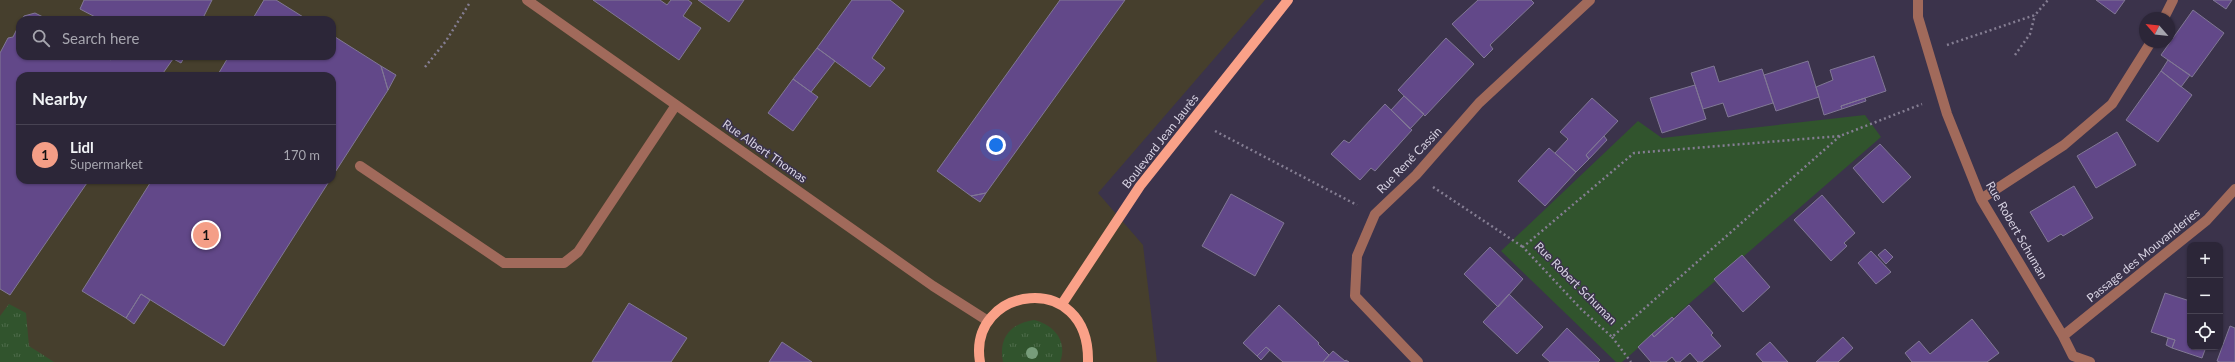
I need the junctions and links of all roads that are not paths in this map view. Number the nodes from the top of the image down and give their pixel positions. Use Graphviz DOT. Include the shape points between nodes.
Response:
graph roads {
  1 [pos="528,0"];
  2 [pos="1288,0"];
  3 [pos="1590,0"];
  4 [pos="1918,0"];
  5 [pos="2173,0"];
  6 [pos="2167,12"];
  7 [pos="2147,48"];
  8 [pos="676,105"];
  9 [pos="360,166"];
  10 [pos="2235,189"];
  11 [pos="1980,198"];
  12 [pos="1062,304"];
  13 [pos="988,321"];
  14 [pos="2064,336"];
  15 [pos="2069,359"];
  16 [pos="980,362"];
  17 [pos="1088,362"];
  18 [pos="1418,362"];
  19 [pos="2090,362"];
  1 -- 8 [label="street, Rue Albert Thomas"];
  2 -- 12 [label="main road, Boulevard Jean Jaurès" via="1140,186"];
  3 -- 18 [label="street, Rue René Cassin" via="1479,103 1416,175 1375,214 1357,256 1355,296"];
  4 -- 11 [label="street, Rue Robert Schuman" via="1918,17 1942,96"];
  5 -- 6 [label="street"];
  7 -- 11 [label="street" via="2112,104 2064,145"];
  8 -- 9 [label="street" via="578,252 564,263 504,264"];
  8 -- 13 [label="street, Rue Albert Thomas" via="933,286"];
  10 -- 14 [label="street, Passage des Mouvanderies" via="2207,220"];
  11 -- 14 [label="street, Rue Robert Schuman"];
  12 -- 13 [label="main road" via="1030,297 999,309"];
  12 -- 17 [label="main road" via="1075,315 1084,329 1088,345"];
  13 -- 16 [label="main road" via="981,337"];
  14 -- 15 [label="street, Rue Robert Schuman"];
  15 -- 19 [label="street, Rue Robert Schuman"];
}
